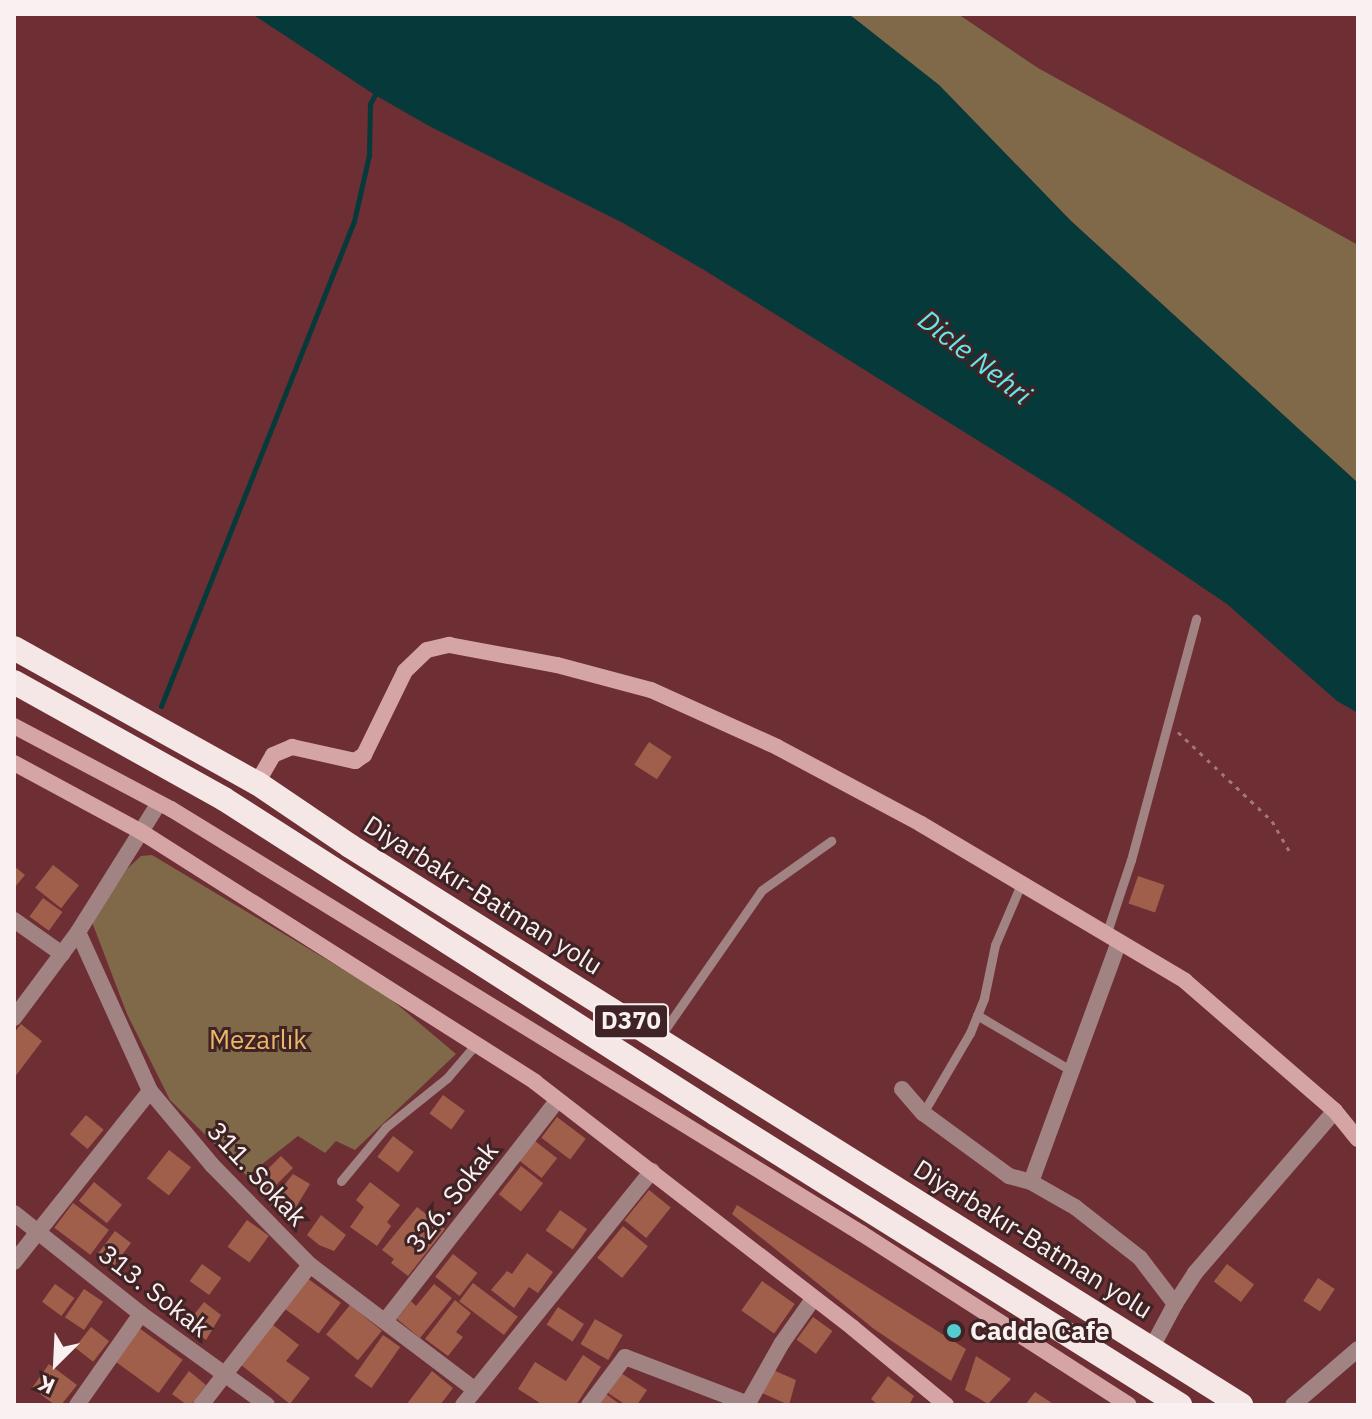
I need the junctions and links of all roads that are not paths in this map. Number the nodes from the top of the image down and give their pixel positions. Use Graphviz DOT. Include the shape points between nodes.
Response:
graph roads {
  1 [pos="1196,619"];
  2 [pos="14,648"];
  3 [pos="14,682"];
  4 [pos="14,726"];
  5 [pos="14,763"];
  6 [pos="257,783"];
  7 [pos="159,803"];
  8 [pos="140,831"];
  9 [pos="831,841"];
  10 [pos="1021,884"];
  11 [pos="14,920"];
  12 [pos="78,932"];
  13 [pos="1112,940"];
  14 [pos="62,954"];
  15 [pos="977,1015"];
  16 [pos="14,1018"];
  17 [pos="659,1038"];
  18 [pos="476,1044"];
  19 [pos="1072,1071"];
  20 [pos="902,1089"];
  21 [pos="150,1091"];
  22 [pos="557,1101"];
  23 [pos="1335,1111"];
  24 [pos="923,1113"];
  25 [pos="1358,1139"];
  26 [pos="652,1171"];
  27 [pos="341,1181"];
  28 [pos="1031,1182"];
  29 [pos="14,1213"];
  30 [pos="39,1231"];
  31 [pos="14,1262"];
  32 [pos="310,1265"];
  33 [pos="813,1299"];
  34 [pos="1175,1304"];
  35 [pos="141,1314"];
  36 [pos="385,1321"];
  37 [pos="1152,1347"];
  38 [pos="1358,1349"];
  39 [pos="226,1375"];
  40 [pos="475,1390"];
  41 [pos="748,1404"];
  42 [pos="77,1405"];
  43 [pos="201,1405"];
  44 [pos="267,1405"];
  45 [pos="463,1405"];
  46 [pos="589,1405"];
  47 [pos="946,1405"];
  48 [pos="1129,1405"];
  49 [pos="1180,1405"];
  50 [pos="1241,1405"];
  51 [pos="1293,1405"];
  1 -- 13 [label="lane"];
  2 -- 6 [label="highway, Diyarbakır-Batman yolu / D370"];
  3 -- 49 [label="highway, D370" via="224,799"];
  4 -- 7 [label="street"];
  5 -- 8 [label="street"];
  6 -- 10 [label="street" via="273,755 292,747 355,761 364,755 405,671 427,650 449,645 651,690 777,747"];
  6 -- 17 [label="highway, Diyarbakır-Batman yolu / D370"];
  7 -- 8 [label="street"];
  7 -- 48 [label="street" via="861,1233"];
  8 -- 12 [label="street"];
  8 -- 18 [label="street"];
  9 -- 17 [label="lane" via="762,890"];
  10 -- 13 [label="street"];
  10 -- 15 [label="lane" via="995,945"];
  11 -- 14 [label="street"];
  12 -- 14 [label="street"];
  12 -- 21 [label="street, 311. Sokak"];
  13 -- 19 [label="street"];
  13 -- 23 [label="street" via="1185,981"];
  14 -- 16 [label="street"];
  15 -- 19 [label="lane"];
  15 -- 24 [label="lane"];
  17 -- 37 [label="highway, Diyarbakır-Batman yolu / D370"];
  18 -- 22 [label="street"];
  18 -- 27 [label="lane" via="447,1078 386,1127"];
  19 -- 28 [label="street"];
  20 -- 24 [label="street"];
  21 -- 30 [label="street"];
  21 -- 32 [label="street, 311. Sokak" via="212,1165"];
  22 -- 26 [label="street"];
  22 -- 36 [label="street, 326. Sokak"];
  23 -- 25 [label="street"];
  23 -- 34 [label="street" via="1195,1273"];
  24 -- 28 [label="street" via="1009,1176"];
  26 -- 33 [label="street"];
  26 -- 40 [label="street"];
  28 -- 34 [label="street" via="1075,1207 1140,1258"];
  29 -- 30 [label="street, 313. Sokak"];
  30 -- 31 [label="street"];
  30 -- 35 [label="street, 313. Sokak"];
  32 -- 36 [label="street, 311. Sokak"];
  32 -- 39 [label="street"];
  33 -- 41 [label="street"];
  33 -- 47 [label="street"];
  34 -- 37 [label="street"];
  35 -- 39 [label="street, 313. Sokak"];
  35 -- 42 [label="street"];
  36 -- 40 [label="street, 311. Sokak"];
  37 -- 50 [label="highway, Diyarbakır-Batman yolu / D370"];
  38 -- 51 [label="street"];
  39 -- 43 [label="street"];
  39 -- 44 [label="street, 313. Sokak"];
  40 -- 45 [label="street"];
  41 -- 46 [label="street" via="625,1357"];
}
